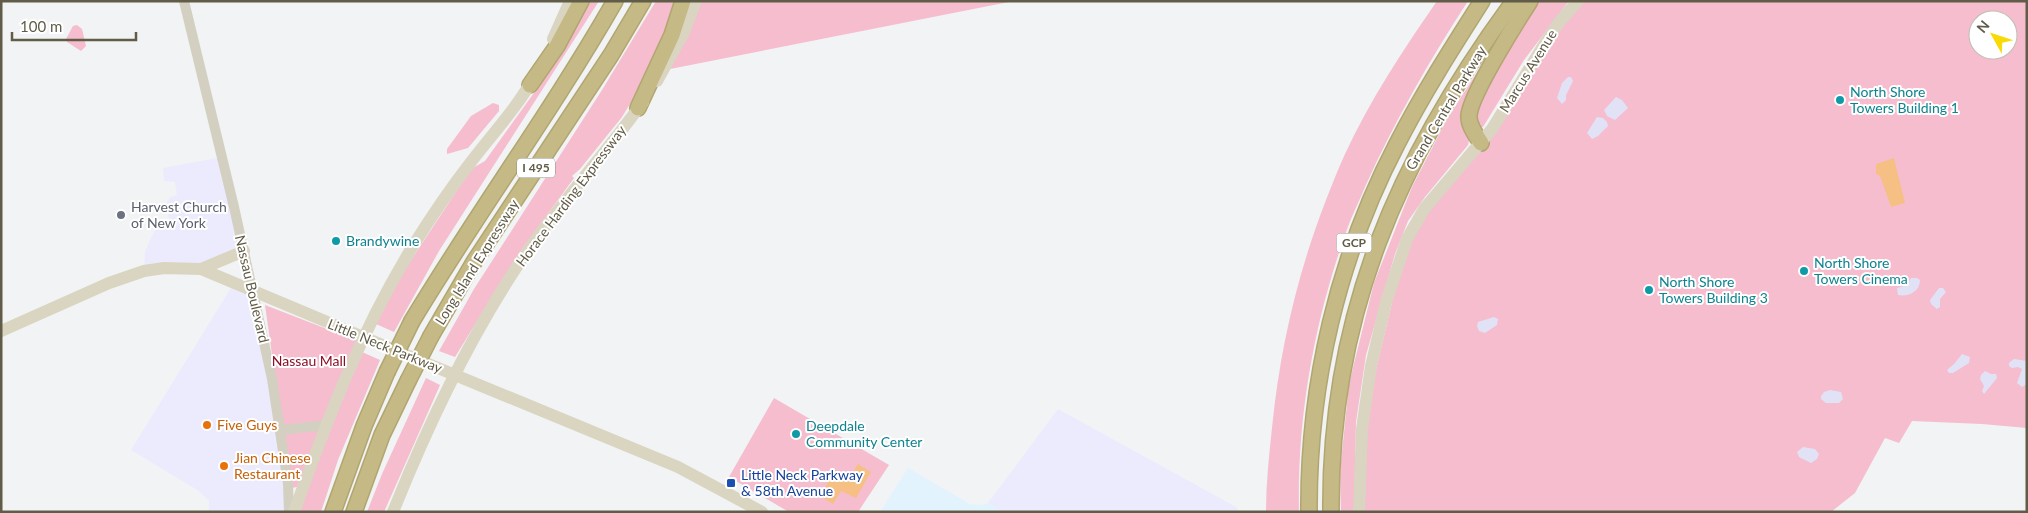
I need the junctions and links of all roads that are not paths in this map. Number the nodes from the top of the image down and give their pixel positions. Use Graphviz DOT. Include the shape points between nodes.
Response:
graph roads {
  1 [pos="184,1"];
  2 [pos="570,1"];
  3 [pos="580,1"];
  4 [pos="615,1"];
  5 [pos="643,1"];
  6 [pos="683,1"];
  7 [pos="696,1"];
  8 [pos="1482,1"];
  9 [pos="1514,1"];
  10 [pos="1530,1"];
  11 [pos="1578,1"];
  12 [pos="530,85"];
  13 [pos="638,108"];
  14 [pos="1481,143"];
  15 [pos="244,251"];
  16 [pos="201,269"];
  17 [pos="253,291"];
  18 [pos="1,332"];
  19 [pos="363,337"];
  20 [pos="454,374"];
  21 [pos="326,425"];
  22 [pos="281,430"];
  23 [pos="289,512"];
  24 [pos="294,512"];
  25 [pos="332,512"];
  26 [pos="354,512"];
  27 [pos="393,512"];
  28 [pos="762,512"];
  29 [pos="1309,512"];
  30 [pos="1331,512"];
  31 [pos="1359,512"];
  1 -- 15 [label="street, Nassau Boulevard"];
  2 -- 12 [label="main road"];
  3 -- 12 [label="highway" via="557,46"];
  4 -- 25 [label="highway, Long Island Expressway / I 495, bridge" via="412,321 386,372"];
  5 -- 26 [label="highway, Long Island Expressway / I 495, bridge" via="611,56 474,262 431,336 382,435"];
  6 -- 13 [label="highway" via="672,35"];
  7 -- 13 [label="main road, Horace Harding Expressway" via="684,32"];
  8 -- 29 [label="highway, Grand Central Parkway / GCP" via="1424,93 1396,145 1350,252 1322,362 1312,429"];
  9 -- 30 [label="highway, Grand Central Parkway / GCP" via="1428,132 1390,211 1369,266 1341,379 1334,436"];
  10 -- 14 [label="highway" via="1478,90 1471,108 1471,123"];
  11 -- 14 [label="main road, Marcus Avenue" via="1545,42"];
  12 -- 19 [label="main road" via="440,205"];
  13 -- 20 [label="main road, Horace Harding Expressway" via="522,259"];
  14 -- 31 [label="main road, Marcus Avenue" via="1418,218 1396,269 1367,390 1360,448"];
  15 -- 16 [label="main road"];
  15 -- 17 [label="street, Nassau Boulevard"];
  16 -- 17 [label="main road, Little Neck Parkway"];
  16 -- 18 [label="main road, Little Neck Parkway" via="144,271"];
  17 -- 19 [label="main road, Little Neck Parkway"];
  17 -- 22 [label="street, Nassau Boulevard"];
  19 -- 20 [label="main road, Little Neck Parkway"];
  19 -- 21 [label="main road"];
  20 -- 27 [label="main road, Horace Harding Expressway"];
  20 -- 28 [label="main road, Little Neck Parkway" via="678,467"];
  21 -- 22 [label="street"];
  21 -- 24 [label="main road"];
  22 -- 23 [label="street, Nassau Boulevard"];
}
